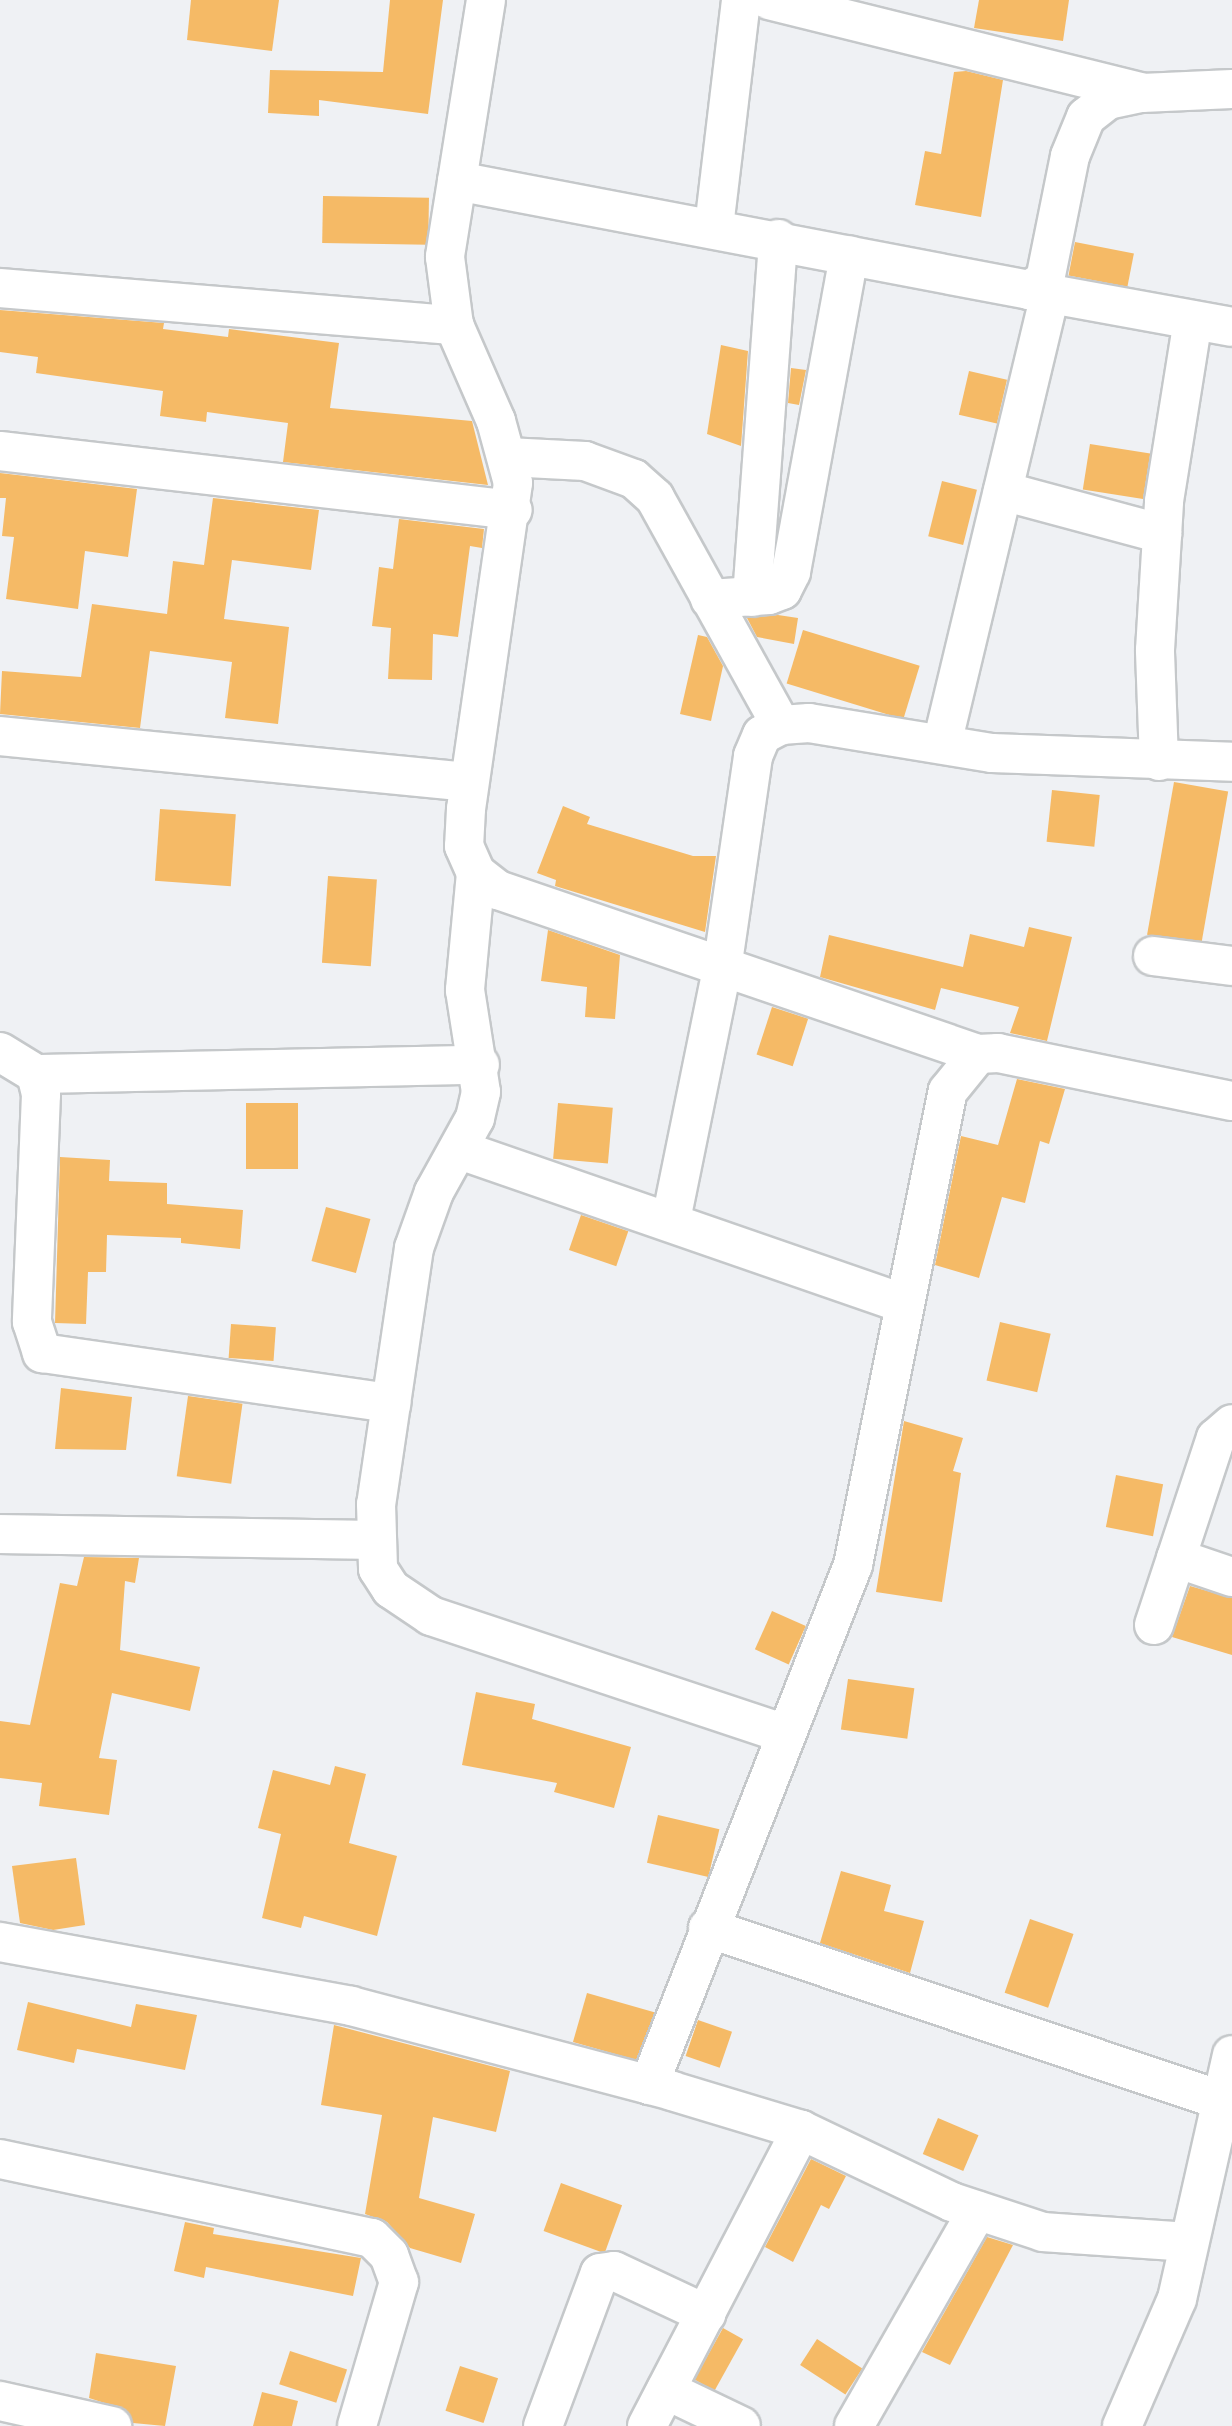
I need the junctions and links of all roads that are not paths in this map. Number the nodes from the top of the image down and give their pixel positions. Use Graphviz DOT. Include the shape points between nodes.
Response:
graph roads {
  1 [pos="486,0"];
  2 [pos="741,0"];
  3 [pos="769,0"];
  4 [pos="867,10"];
  5 [pos="1232,89"];
  6 [pos="1142,93"];
  7 [pos="457,181"];
  8 [pos="714,227"];
  9 [pos="778,239"];
  10 [pos="849,255"];
  11 [pos="0,288"];
  12 [pos="1039,292"];
  13 [pos="1193,320"];
  14 [pos="454,325"];
  15 [pos="1232,327"];
  16 [pos="0,451"];
  17 [pos="507,457"];
  18 [pos="1003,491"];
  19 [pos="513,510"];
  20 [pos="1162,534"];
  21 [pos="752,597"];
  22 [pos="710,599"];
  23 [pos="781,725"];
  24 [pos="0,736"];
  25 [pos="942,744"];
  26 [pos="1159,761"];
  27 [pos="1232,762"];
  28 [pos="469,782"];
  29 [pos="476,873"];
  30 [pos="1153,956"];
  31 [pos="1232,966"];
  32 [pos="722,970"];
  33 [pos="0,1052"];
  34 [pos="978,1054"];
  35 [pos="480,1065"];
  36 [pos="36,1074"];
  37 [pos="1232,1101"];
  38 [pos="460,1150"];
  39 [pos="671,1220"];
  40 [pos="904,1304"];
  41 [pos="391,1403"];
  42 [pos="1232,1424"];
  43 [pos="0,1534"];
  44 [pos="373,1540"];
  45 [pos="1176,1558"];
  46 [pos="1232,1577"];
  47 [pos="1154,1625"];
  48 [pos="785,1734"];
  49 [pos="708,1928"];
  50 [pos="0,1942"];
  51 [pos="1232,2055"];
  52 [pos="649,2085"];
  53 [pos="1226,2103"];
  54 [pos="801,2130"];
  55 [pos="0,2159"];
  56 [pos="977,2211"];
  57 [pos="1189,2242"];
  58 [pos="706,2314"];
  59 [pos="666,2390"];
  60 [pos="0,2401"];
  61 [pos="75,2422"];
  62 [pos="112,2426"];
  63 [pos="357,2426"];
  64 [pos="542,2426"];
  65 [pos="647,2426"];
  66 [pos="741,2426"];
  67 [pos="854,2426"];
  68 [pos="1122,2426"];
  1 -- 7 [label="street"];
  2 -- 8 [label="street"];
  3 -- 4 [label="street"];
  4 -- 6 [label="street"];
  5 -- 6 [label="street"];
  6 -- 12 [label="street" via="1108,100 1086,117 1070,156"];
  7 -- 8 [label="street"];
  7 -- 14 [label="street" via="445,257"];
  8 -- 9 [label="street"];
  9 -- 10 [label="street"];
  9 -- 21 [label="street"];
  10 -- 12 [label="street"];
  10 -- 21 [label="street" via="791,572 782,590"];
  11 -- 14 [label="street"];
  12 -- 13 [label="street"];
  12 -- 18 [label="street"];
  13 -- 15 [label="street"];
  13 -- 20 [label="street"];
  14 -- 17 [label="street"];
  16 -- 19 [label="street"];
  17 -- 19 [label="street"];
  17 -- 22 [label="street" via="585,461 634,478 655,498"];
  18 -- 20 [label="street"];
  18 -- 25 [label="street"];
  19 -- 28 [label="street"];
  20 -- 26 [label="street" via="1155,650"];
  21 -- 22 [label="street"];
  22 -- 23 [label="street"];
  23 -- 25 [label="street" via="809,723"];
  23 -- 32 [label="street" via="762,736 753,756"];
  24 -- 28 [label="street"];
  25 -- 26 [label="street"];
  26 -- 27 [label="street"];
  28 -- 29 [label="street" via="464,846"];
  29 -- 32 [label="street" via="498,890"];
  29 -- 35 [label="street" via="465,976"];
  30 -- 31 [label="street"];
  32 -- 34 [label="street"];
  32 -- 39 [label="street"];
  33 -- 36 [label="street"];
  34 -- 37 [label="street"];
  34 -- 40 [label="street" via="948,1091"];
  35 -- 36 [label="street"];
  35 -- 38 [label="street" via="475,1118"];
  36 -- 41 [label="street" via="41,1094 32,1322 42,1353"];
  38 -- 39 [label="street"];
  38 -- 41 [label="street" via="434,1192 414,1248"];
  39 -- 40 [label="street"];
  40 -- 48 [label="street" via="853,1565"];
  41 -- 44 [label="street"];
  42 -- 45 [label="street" via="1216,1438"];
  43 -- 44 [label="street"];
  44 -- 48 [label="street" via="378,1569 391,1589 431,1615"];
  45 -- 46 [label="street"];
  45 -- 47 [label="street"];
  48 -- 49 [label="street"];
  49 -- 52 [label="street"];
  49 -- 53 [label="street"];
  50 -- 52 [label="street" via="351,2006"];
  51 -- 53 [label="street"];
  52 -- 54 [label="street"];
  53 -- 57 [label="street"];
  54 -- 56 [label="street"];
  54 -- 58 [label="street"];
  55 -- 63 [label="street" via="372,2238 389,2255 399,2282"];
  56 -- 57 [label="street" via="1043,2232"];
  56 -- 67 [label="street"];
  57 -- 68 [label="street" via="1158,2355"];
  58 -- 59 [label="street"];
  58 -- 64 [label="street" via="614,2271 600,2273"];
  59 -- 65 [label="street"];
  59 -- 66 [label="street"];
  60 -- 61 [label="street"];
  61 -- 62 [label="street"];
}
